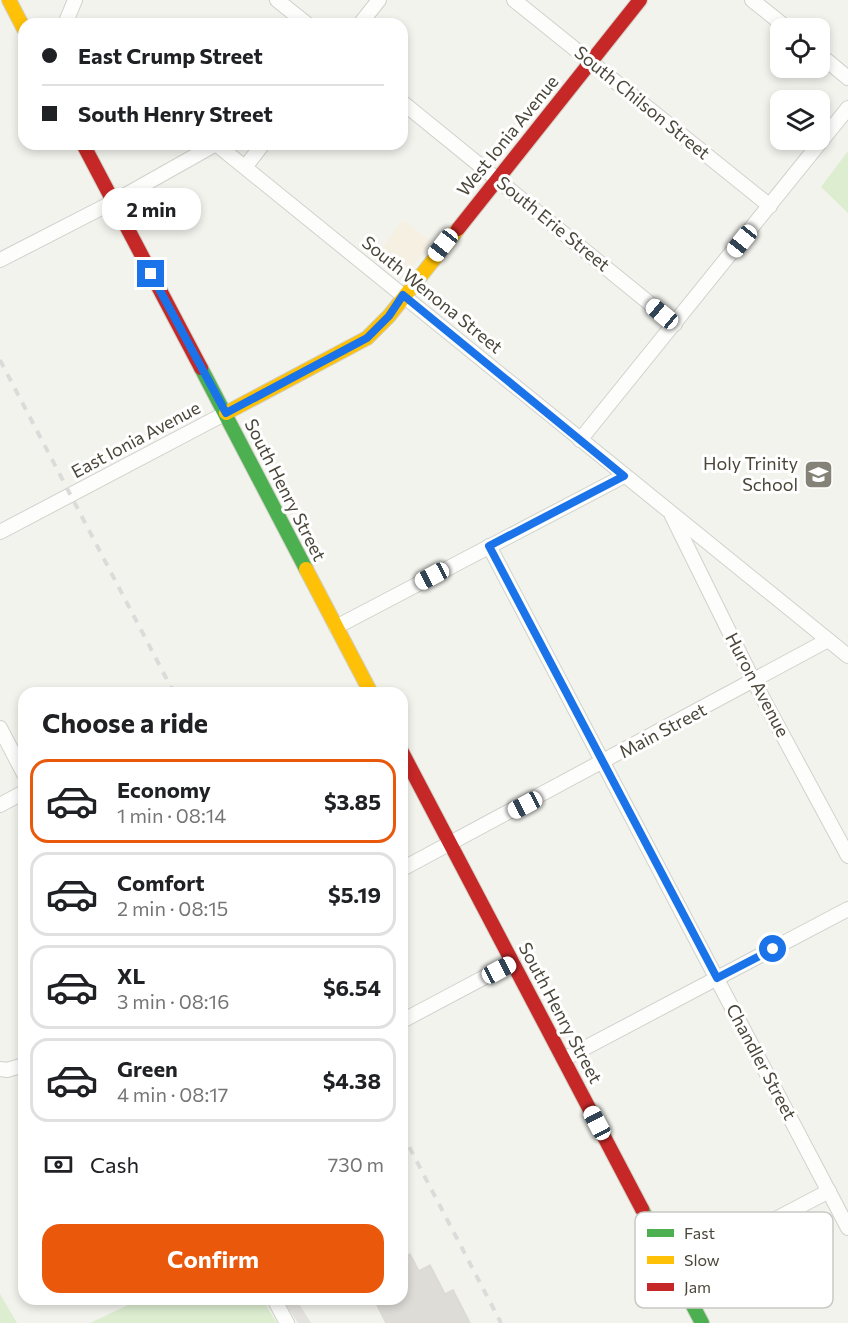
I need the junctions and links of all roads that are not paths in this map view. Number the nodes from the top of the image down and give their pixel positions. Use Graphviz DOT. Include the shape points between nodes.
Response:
graph roads {
  1 [pos="9,0"];
  2 [pos="75,0"];
  3 [pos="277,0"];
  4 [pos="379,0"];
  5 [pos="514,0"];
  6 [pos="640,0"];
  7 [pos="752,0"];
  8 [pos="18,18"];
  9 [pos="68,18"];
  10 [pos="300,18"];
  11 [pos="365,18"];
  12 [pos="774,18"];
  13 [pos="591,63"];
  14 [pos="830,63"];
  15 [pos="848,78"];
  16 [pos="408,107"];
  17 [pos="848,108"];
  18 [pos="86,150"];
  19 [pos="205,150"];
  20 [pos="224,150"];
  21 [pos="258,150"];
  22 [pos="246,166"];
  23 [pos="497,177"];
  24 [pos="113,202"];
  25 [pos="770,206"];
  26 [pos="0,260"];
  27 [pos="403,295"];
  28 [pos="675,324"];
  29 [pos="226,413"];
  30 [pos="580,440"];
  31 [pos="624,476"];
  32 [pos="670,512"];
  33 [pos="0,532"];
  34 [pos="489,546"];
  35 [pos="336,627"];
  36 [pos="828,640"];
  37 [pos="848,656"];
  38 [pos="754,682"];
  39 [pos="368,687"];
  40 [pos="0,728"];
  41 [pos="18,762"];
  42 [pos="603,763"];
  43 [pos="408,764"];
  44 [pos="18,795"];
  45 [pos="0,805"];
  46 [pos="450,844"];
  47 [pos="848,855"];
  48 [pos="408,866"];
  49 [pos="848,909"];
  50 [pos="513,962"];
  51 [pos="717,978"];
  52 [pos="408,1018"];
  53 [pos="564,1059"];
  54 [pos="18,1067"];
  55 [pos="0,1069"];
  56 [pos="829,1191"];
  57 [pos="644,1212"];
  58 [pos="789,1212"];
  59 [pos="848,1228"];
  60 [pos="277,1305"];
  61 [pos="694,1308"];
  62 [pos="287,1323"];
  63 [pos="702,1323"];
  1 -- 8 [label="street"];
  2 -- 9 [label="street"];
  3 -- 10 [label="street"];
  4 -- 11 [label="street"];
  5 -- 13 [label="street, South Chilson Street"];
  6 -- 13 [label="street, West Ionia Avenue"];
  7 -- 12 [label="street"];
  13 -- 23 [label="street, West Ionia Avenue"];
  13 -- 25 [label="street, South Chilson Street"];
  14 -- 15 [label="street"];
  16 -- 23 [label="street, South Erie Street"];
  17 -- 25 [label="street"];
  18 -- 24 [label="street, South Henry Street"];
  19 -- 24 [label="street"];
  20 -- 22 [label="street, South Wenona Street"];
  21 -- 22 [label="street"];
  22 -- 27 [label="street, South Wenona Street"];
  23 -- 27 [label="street, West Ionia Avenue"];
  23 -- 28 [label="street, South Erie Street"];
  24 -- 26 [label="street"];
  24 -- 29 [label="street, South Henry Street"];
  25 -- 28 [label="street"];
  27 -- 29 [label="street, East Ionia Avenue" via="367,338"];
  27 -- 30 [label="street, South Wenona Street"];
  28 -- 30 [label="street"];
  29 -- 33 [label="street, East Ionia Avenue"];
  29 -- 35 [label="street, South Henry Street"];
  30 -- 31 [label="street, South Wenona Street"];
  31 -- 32 [label="street, South Wenona Street"];
  31 -- 34 [label="street"];
  32 -- 36 [label="street"];
  32 -- 38 [label="street, Huron Avenue"];
  34 -- 35 [label="street"];
  34 -- 42 [label="street, Chandler Street"];
  35 -- 39 [label="street, South Henry Street"];
  36 -- 37 [label="street"];
  36 -- 38 [label="street, Main Street"];
  38 -- 42 [label="street, Main Street"];
  38 -- 47 [label="street, Huron Avenue"];
  40 -- 41 [label="street"];
  42 -- 46 [label="street, Main Street"];
  42 -- 51 [label="street, Chandler Street"];
  43 -- 46 [label="street, South Henry Street"];
  44 -- 45 [label="street"];
  46 -- 48 [label="street, Main Street"];
  46 -- 50 [label="street, South Henry Street"];
  49 -- 51 [label="street"];
  50 -- 52 [label="street"];
  50 -- 53 [label="street, South Henry Street"];
  51 -- 53 [label="street"];
  51 -- 56 [label="street, Chandler Street"];
  53 -- 57 [label="street, South Henry Street"];
  54 -- 55 [label="street"];
  56 -- 58 [label="street"];
  56 -- 59 [label="street, Chandler Street"];
  60 -- 62 [label="street"];
  61 -- 63 [label="street, South Henry Street"];
}
